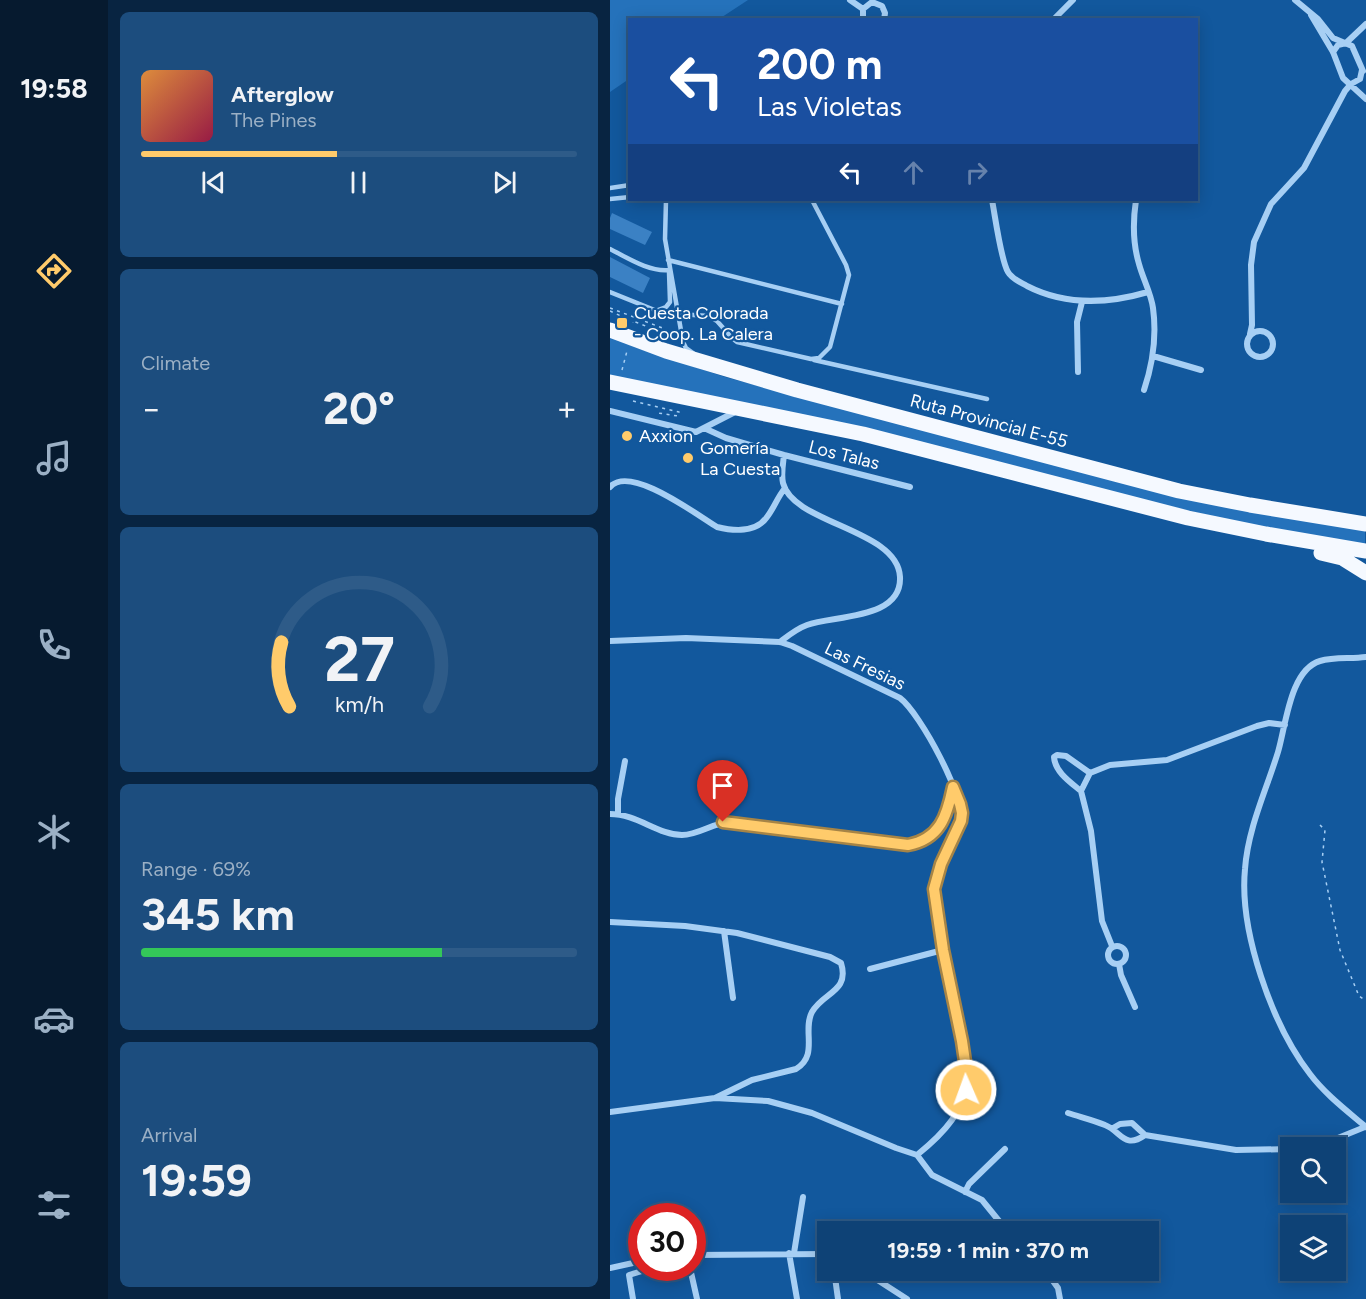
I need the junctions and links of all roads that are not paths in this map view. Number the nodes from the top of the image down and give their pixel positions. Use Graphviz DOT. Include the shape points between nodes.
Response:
graph roads {
  1 [pos="850,0"];
  2 [pos="1073,0"];
  3 [pos="1295,0"];
  4 [pos="863,9"];
  5 [pos="1310,14"];
  6 [pos="863,18"];
  7 [pos="884,18"];
  8 [pos="1055,18"];
  9 [pos="1366,24"];
  10 [pos="1346,42"];
  11 [pos="1333,52"];
  12 [pos="1362,70"];
  13 [pos="1366,77"];
  14 [pos="1351,84"];
  15 [pos="1366,99"];
  16 [pos="628,185"];
  17 [pos="610,188"];
  18 [pos="628,197"];
  19 [pos="610,199"];
  20 [pos="666,201"];
  21 [pos="813,201"];
  22 [pos="992,201"];
  23 [pos="1136,201"];
  24 [pos="610,249"];
  25 [pos="668,260"];
  26 [pos="669,270"];
  27 [pos="610,292"];
  28 [pos="1148,292"];
  29 [pos="1082,302"];
  30 [pos="842,304"];
  31 [pos="653,310"];
  32 [pos="678,317"];
  33 [pos="615,325"];
  34 [pos="1252,325"];
  35 [pos="1258,330"];
  36 [pos="1250,334"];
  37 [pos="1153,356"];
  38 [pos="811,359"];
  39 [pos="750,369"];
  40 [pos="1201,370"];
  41 [pos="1078,372"];
  42 [pos="773,376"];
  43 [pos="616,378"];
  44 [pos="797,390"];
  45 [pos="1144,390"];
  46 [pos="987,399"];
  47 [pos="739,410"];
  48 [pos="610,411"];
  49 [pos="704,428"];
  50 [pos="784,455"];
  51 [pos="910,487"];
  52 [pos="610,488"];
  53 [pos="785,488"];
  54 [pos="1188,518"];
  55 [pos="1366,524"];
  56 [pos="1366,551"];
  57 [pos="1366,573"];
  58 [pos="610,641"];
  59 [pos="780,642"];
  60 [pos="1366,657"];
  61 [pos="1285,725"];
  62 [pos="625,761"];
  63 [pos="1090,773"];
  64 [pos="953,787"];
  65 [pos="1081,791"];
  66 [pos="610,814"];
  67 [pos="618,814"];
  68 [pos="610,922"];
  69 [pos="724,931"];
  70 [pos="1112,946"];
  71 [pos="943,950"];
  72 [pos="1119,964"];
  73 [pos="870,969"];
  74 [pos="733,999"];
  75 [pos="1135,1007"];
  76 [pos="715,1098"];
  77 [pos="610,1112"];
  78 [pos="1068,1113"];
  79 [pos="1365,1127"];
  80 [pos="1113,1128"];
  81 [pos="1146,1135"];
  82 [pos="1344,1137"];
  83 [pos="1005,1149"];
  84 [pos="1280,1149"];
  85 [pos="917,1155"];
  86 [pos="965,1192"];
  87 [pos="803,1197"];
  88 [pos="999,1221"];
  89 [pos="791,1253"];
  90 [pos="817,1254"];
  91 [pos="706,1256"];
  92 [pos="628,1264"];
  93 [pos="610,1268"];
  94 [pos="630,1281"];
  95 [pos="693,1281"];
  96 [pos="836,1281"];
  97 [pos="879,1281"];
  98 [pos="1053,1281"];
  99 [pos="633,1299"];
  100 [pos="697,1299"];
  101 [pos="797,1299"];
  102 [pos="838,1299"];
  103 [pos="907,1299"];
  104 [pos="1060,1299"];
  1 -- 4 [label="street"];
  2 -- 8 [label="street"];
  3 -- 5 [label="street"];
  4 -- 6 [label="street"];
  4 -- 7 [label="street" via="872,2 879,4 884,9"];
  5 -- 10 [label="street" via="1333,38"];
  5 -- 11 [label="street"];
  9 -- 10 [label="street"];
  10 -- 11 [label="street"];
  10 -- 12 [label="street"];
  11 -- 14 [label="street" via="1340,72"];
  12 -- 13 [label="street"];
  12 -- 14 [label="street" via="1360,79"];
  14 -- 15 [label="street"];
  14 -- 34 [label="street" via="1310,157 1271,204 1259,232 1252,251"];
  16 -- 17 [label="lane"];
  18 -- 19 [label="lane"];
  20 -- 25 [label="lane"];
  21 -- 30 [label="lane" via="848,271"];
  22 -- 29 [label="street" via="1010,275 1045,294"];
  23 -- 28 [label="street" via="1136,250"];
  24 -- 26 [label="lane" via="641,264"];
  25 -- 26 [label="lane"];
  25 -- 30 [label="lane"];
  26 -- 31 [label="lane" via="670,302"];
  26 -- 32 [label="lane"];
  27 -- 31 [label="lane"];
  28 -- 29 [label="street" via="1110,301"];
  28 -- 37 [label="street" via="1154,315"];
  29 -- 41 [label="street" via="1077,322"];
  30 -- 38 [label="lane" via="830,347 819,358"];
  31 -- 32 [label="lane"];
  31 -- 32 [label="lane" via="665,317"];
  32 -- 38 [label="lane" via="709,316 737,342"];
  32 -- 39 [label="lane" via="686,348"];
  33 -- 44 [label="main road, Ruta Provincial E-55" via="666,351"];
  34 -- 35 [label="street"];
  34 -- 36 [label="street"];
  35 -- 36 [label="street"];
  35 -- 36 [label="street" via="1267,332 1273,340 1266,356 1253,356 1247,350"];
  37 -- 40 [label="street"];
  37 -- 45 [label="street"];
  38 -- 46 [label="lane"];
  42 -- 44 [label="lane"];
  43 -- 47 [label="main road"];
  44 -- 55 [label="main road, Ruta Provincial E-55" via="1179,491"];
  47 -- 49 [label="street"];
  47 -- 54 [label="main road" via="863,434"];
  48 -- 49 [label="street" via="696,432"];
  49 -- 50 [label="street, Los Talas"];
  50 -- 51 [label="street, Los Talas"];
  50 -- 53 [label="street"];
  52 -- 53 [label="street" via="622,480 652,488 717,527 729,530 755,527 763,522"];
  53 -- 59 [label="street" via="807,509 885,551 898,565 900,578 894,598 880,608 809,624"];
  54 -- 56 [label="main road"];
  54 -- 57 [label="main road" via="1227,534 1342,558"];
  58 -- 59 [label="street, Las Fresias" via="686,638"];
  59 -- 64 [label="street, Las Fresias" via="907,704"];
  60 -- 61 [label="street" via="1322,660 1306,669 1296,686"];
  61 -- 63 [label="street" via="1257,726 1167,760 1110,765"];
  61 -- 79 [label="street" via="1246,860 1244,889 1250,933 1256,961 1293,1049 1320,1086"];
  62 -- 67 [label="street"];
  63 -- 65 [label="street"];
  63 -- 65 [label="street" via="1066,756 1054,757 1060,772"];
  64 -- 67 [label="street" via="939,826 928,838 908,845 731,822 681,835"];
  64 -- 71 [label="street, Las Fresias" via="961,821 934,889"];
  65 -- 70 [label="street" via="1091,831 1102,921"];
  66 -- 67 [label="street"];
  68 -- 69 [label="street"];
  69 -- 74 [label="street"];
  69 -- 76 [label="street" via="830,957 841,963 843,970 841,985 813,1010 809,1052 803,1065"];
  70 -- 72 [label="street" via="1108,957"];
  70 -- 72 [label="street" via="1125,950 1125,959"];
  71 -- 73 [label="street"];
  71 -- 85 [label="street, Las Fresias" via="967,1082 957,1114"];
  72 -- 75 [label="street"];
  76 -- 77 [label="street"];
  76 -- 85 [label="street" via="779,1103"];
  78 -- 80 [label="street"];
  79 -- 82 [label="street"];
  80 -- 81 [label="street" via="1132,1123"];
  80 -- 81 [label="street" via="1120,1138 1128,1140"];
  81 -- 84 [label="street" via="1236,1150"];
  83 -- 86 [label="street"];
  85 -- 86 [label="street" via="932,1175"];
  86 -- 88 [label="street" via="982,1200"];
  87 -- 89 [label="street"];
  89 -- 90 [label="street"];
  89 -- 91 [label="street"];
  89 -- 101 [label="street"];
  92 -- 93 [label="street"];
  94 -- 99 [label="street"];
  95 -- 100 [label="street"];
  96 -- 102 [label="street"];
  97 -- 103 [label="street"];
  98 -- 104 [label="street"];
}
